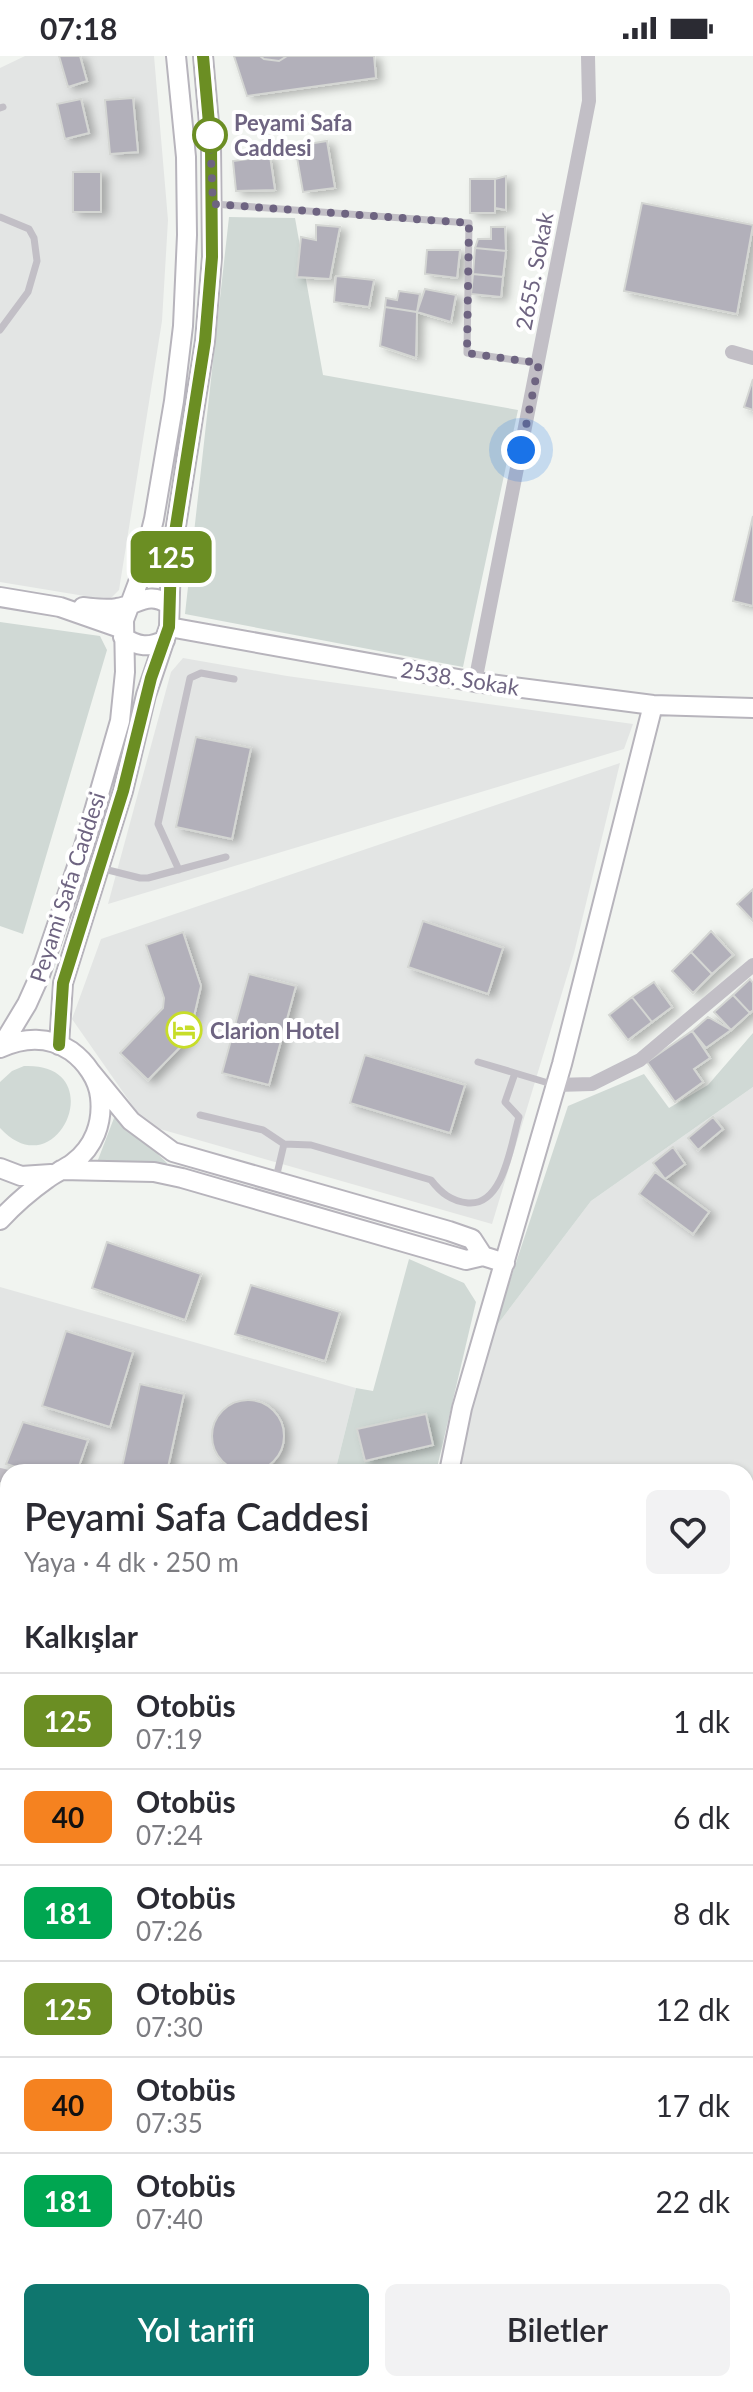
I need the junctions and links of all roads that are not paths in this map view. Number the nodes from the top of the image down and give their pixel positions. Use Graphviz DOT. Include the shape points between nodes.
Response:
graph roads {
  1 [pos="176,56"];
  2 [pos="203,56"];
  3 [pos="588,56"];
  4 [pos="213,204"];
  5 [pos="0,217"];
  6 [pos="0,330"];
  7 [pos="732,352"];
  8 [pos="753,358"];
  9 [pos="539,363"];
  10 [pos="0,597"];
  11 [pos="168,604"];
  12 [pos="128,606"];
  13 [pos="60,607"];
  14 [pos="123,633"];
  15 [pos="167,634"];
  16 [pos="234,679"];
  17 [pos="475,682"];
  18 [pos="653,705"];
  19 [pos="753,708"];
  20 [pos="226,857"];
  21 [pos="99,868"];
  22 [pos="179,870"];
  23 [pos="753,965"];
  24 [pos="59,1045"];
  25 [pos="0,1047"];
  26 [pos="478,1062"];
  27 [pos="90,1071"];
  28 [pos="515,1073"];
  29 [pos="556,1085"];
  30 [pos="200,1115"];
  31 [pos="284,1144"];
  32 [pos="0,1168"];
  33 [pos="58,1172"];
  34 [pos="275,1181"];
  35 [pos="0,1220"];
  36 [pos="483,1256"];
  37 [pos="505,1263"];
  38 [pos="451,1464"];
  1 -- 12 [label="main road, Peyami Safa Caddesi" via="186,157 183,326 154,519"];
  2 -- 4 [label="main road, Peyami Safa Caddesi"];
  3 -- 9 [label="street, 2655. Sokak" via="589,101"];
  4 -- 9 [label="lane" via="469,223 467,353"];
  4 -- 11 [label="main road, Peyami Safa Caddesi" via="205,341"];
  5 -- 6 [label="lane" via="29,229 37,261 28,292"];
  7 -- 8 [label="street"];
  9 -- 17 [label="street, 2655. Sokak"];
  10 -- 13 [label="main road"];
  11 -- 12 [label="main road" via="150,598"];
  11 -- 15 [label="main road, Peyami Safa Caddesi"];
  12 -- 13 [label="main road"];
  12 -- 14 [label="main road, Peyami Safa Caddesi"];
  13 -- 14 [label="main road"];
  14 -- 15 [label="main road" via="132,643 147,647"];
  14 -- 25 [label="main road, Peyami Safa Caddesi" via="120,721 84,846 40,975"];
  15 -- 17 [label="main road, 2538. Sokak"];
  15 -- 21 [label="main road, Peyami Safa Caddesi"];
  16 -- 22 [label="lane" via="201,673 190,678 158,824"];
  17 -- 18 [label="main road, 2538. Sokak"];
  18 -- 19 [label="main road, 2538. Sokak"];
  18 -- 29 [label="main road"];
  20 -- 22 [label="lane"];
  21 -- 22 [label="lane" via="140,878"];
  21 -- 24 [label="main road, Peyami Safa Caddesi" via="63,983"];
  23 -- 29 [label="street" via="640,1060 592,1084"];
  24 -- 25 [label="main road" via="30,1040"];
  24 -- 27 [label="main road"];
  26 -- 28 [label="lane"];
  27 -- 33 [label="main road" via="99,1090 97,1131 88,1150"];
  27 -- 34 [label="main road" via="131,1121 173,1152"];
  28 -- 29 [label="lane"];
  28 -- 31 [label="lane" via="505,1102 519,1117 497,1188 481,1201 460,1201 443,1195 431,1180 311,1145"];
  29 -- 37 [label="main road"];
  30 -- 31 [label="lane" via="263,1130"];
  31 -- 34 [label="lane"];
  32 -- 33 [label="main road" via="21,1176"];
  33 -- 35 [label="main road"];
  33 -- 36 [label="main road" via="154,1172 466,1260"];
  34 -- 36 [label="main road" via="472,1239"];
  36 -- 37 [label="main road"];
  37 -- 38 [label="main road"];
}
